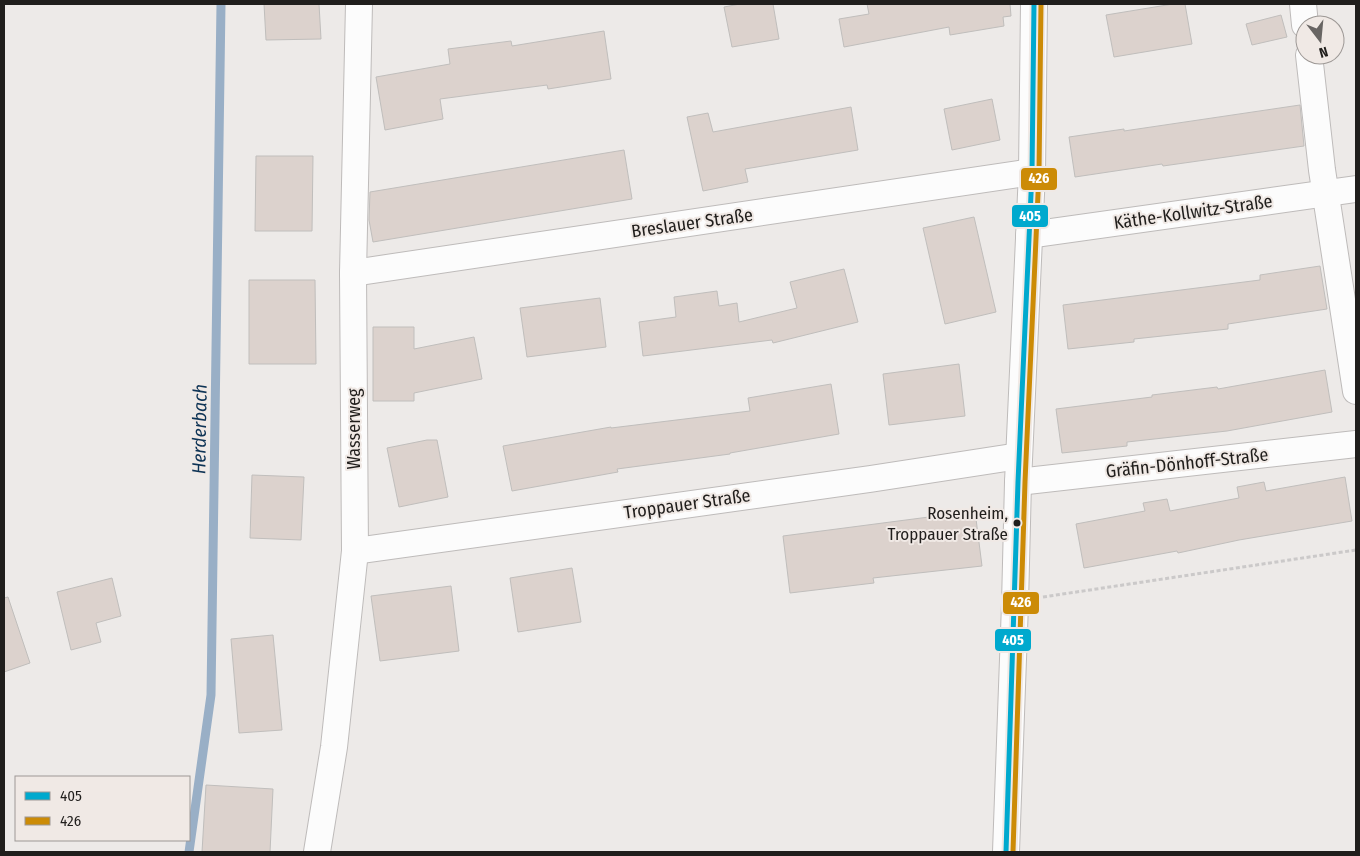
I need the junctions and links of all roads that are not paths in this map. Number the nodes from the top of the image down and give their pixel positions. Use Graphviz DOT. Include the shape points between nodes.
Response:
graph roads {
  1 [pos="358,4"];
  2 [pos="1034,4"];
  3 [pos="1310,65"];
  4 [pos="1032,172"];
  5 [pos="1356,189"];
  6 [pos="1326,193"];
  7 [pos="1029,235"];
  8 [pos="353,273"];
  9 [pos="1356,391"];
  10 [pos="1356,444"];
  11 [pos="1020,456"];
  12 [pos="1018,482"];
  13 [pos="355,551"];
  14 [pos="317,852"];
  15 [pos="1006,852"];
  1 -- 8 [label="street, Wasserweg"];
  2 -- 4 [label="street"];
  3 -- 6 [label="street"];
  4 -- 7 [label="street"];
  4 -- 8 [label="street, Breslauer Straße"];
  5 -- 6 [label="street, Käthe-Kollwitz-Straße"];
  6 -- 7 [label="street, Käthe-Kollwitz-Straße"];
  6 -- 9 [label="street"];
  7 -- 11 [label="street"];
  8 -- 13 [label="street, Wasserweg"];
  10 -- 12 [label="street, Gräfin-Dönhoff-Straße"];
  11 -- 12 [label="street"];
  11 -- 13 [label="street, Troppauer Straße"];
  12 -- 15 [label="street"];
  13 -- 14 [label="street, Wasserweg" via="334,747"];
}
